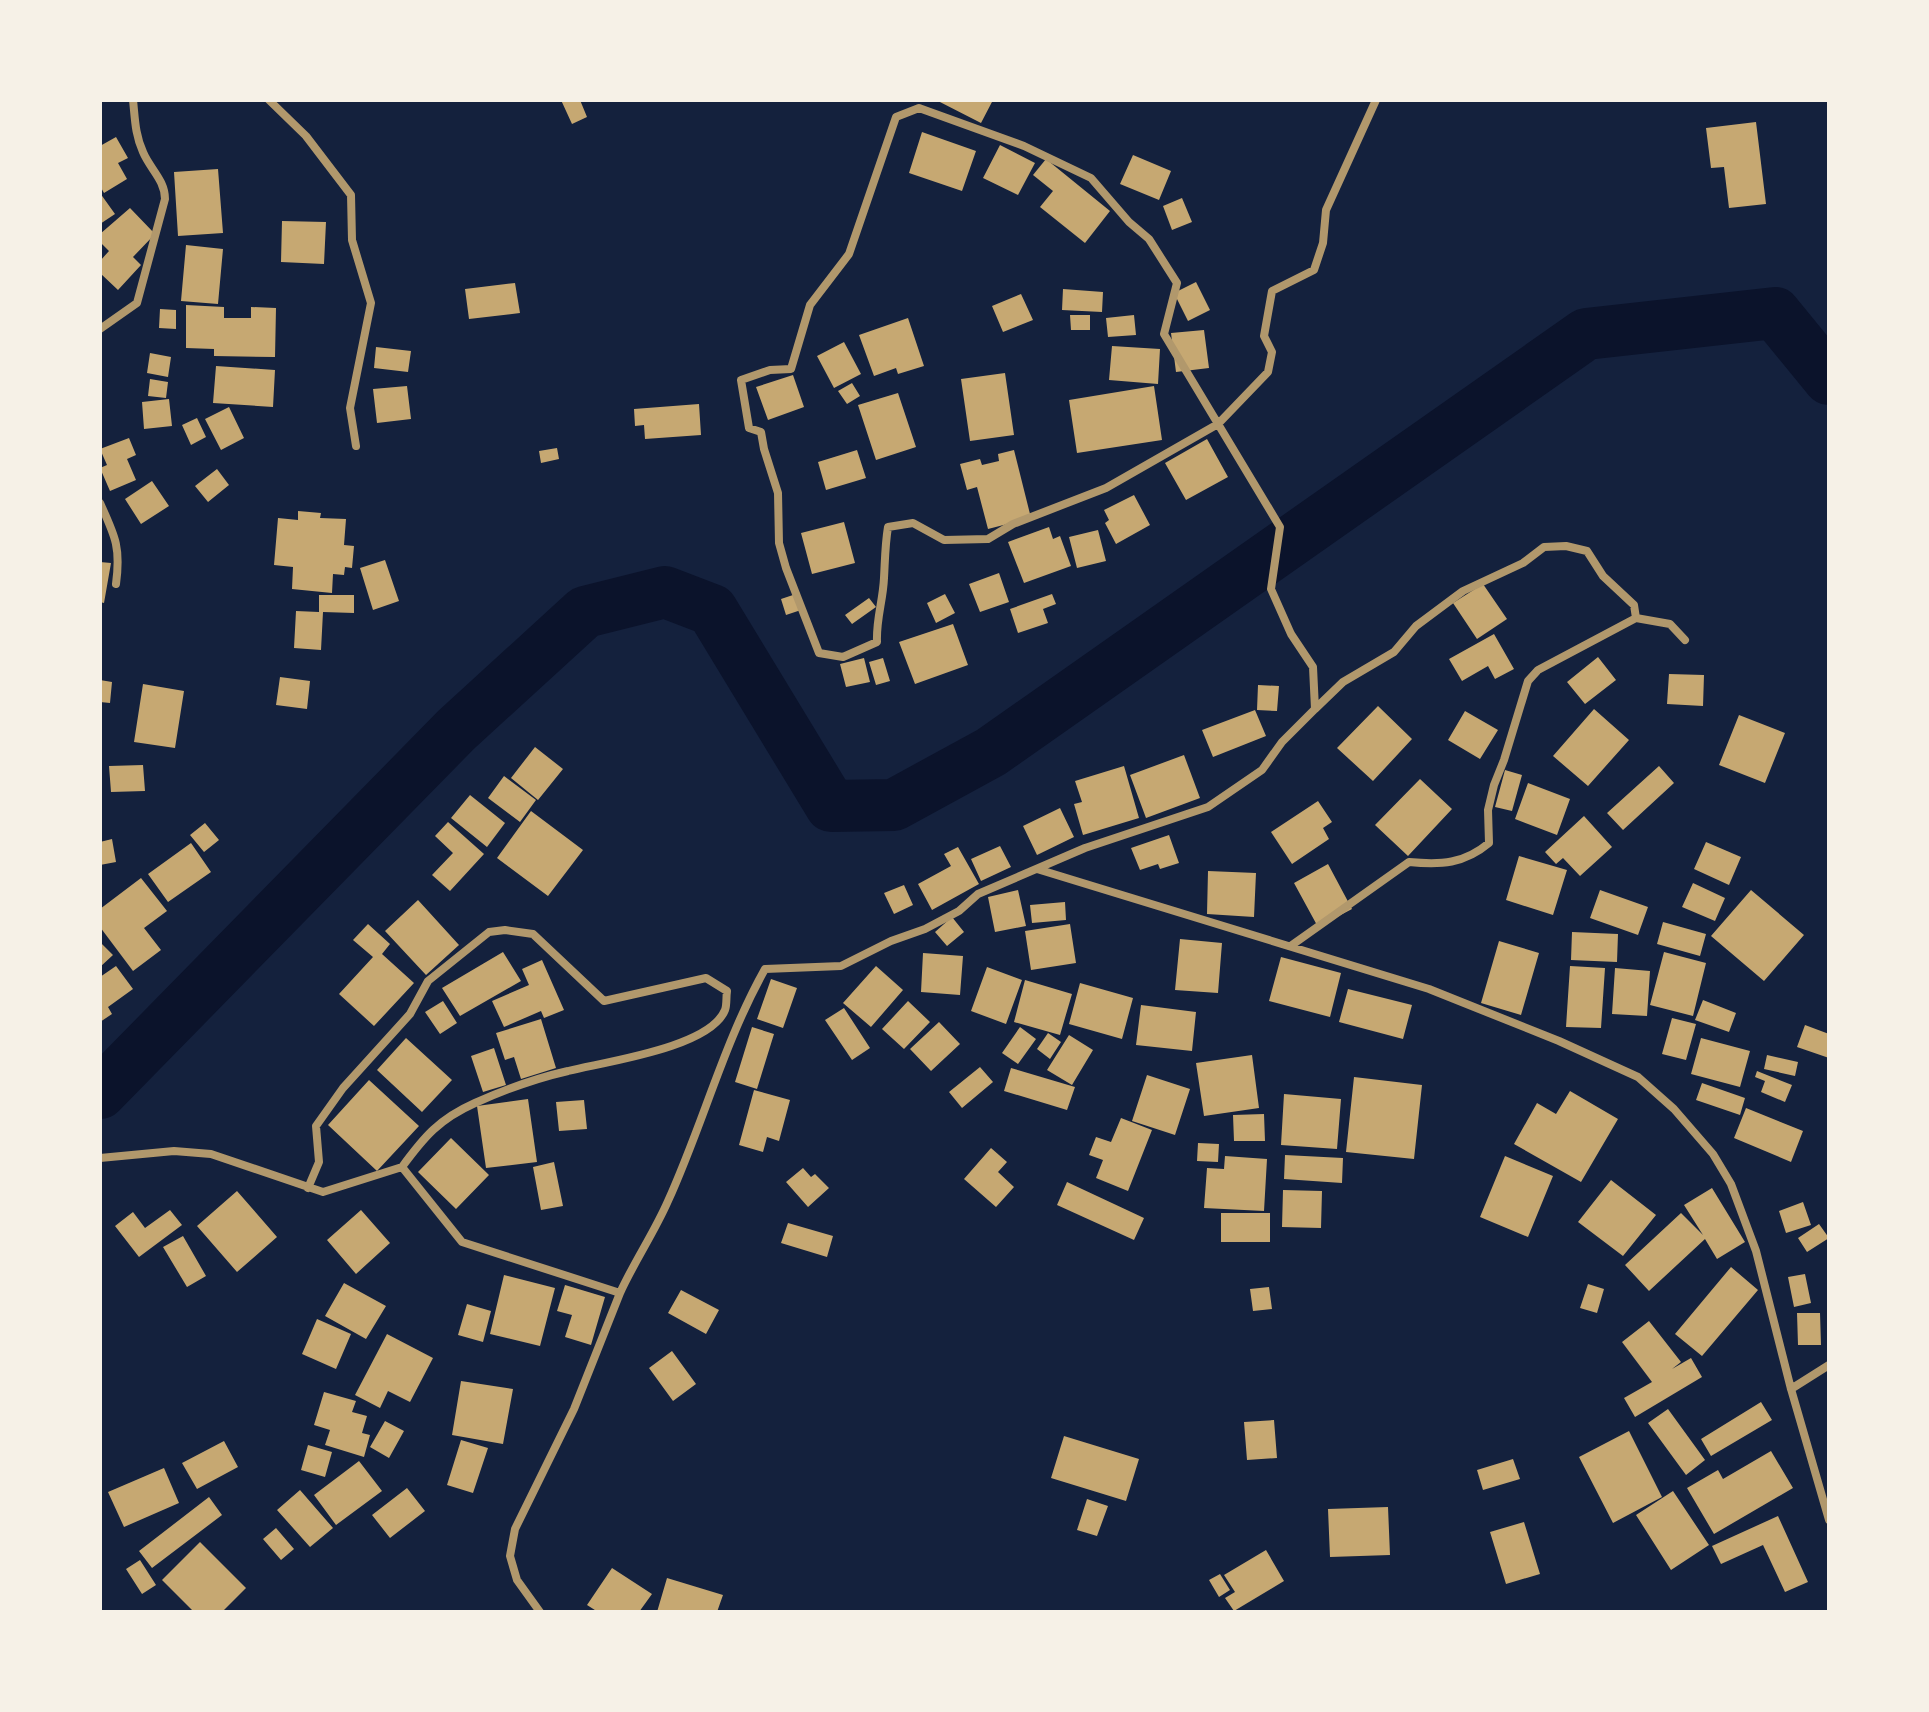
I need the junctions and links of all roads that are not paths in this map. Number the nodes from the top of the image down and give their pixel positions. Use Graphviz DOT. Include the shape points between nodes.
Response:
graph roads {
  1 [pos="133,100"];
  2 [pos="269,100"];
  3 [pos="1376,100"];
  4 [pos="100,329"];
  5 [pos="1218,424"];
  6 [pos="356,446"];
  7 [pos="100,503"];
  8 [pos="116,584"];
  9 [pos="1636,618"];
  10 [pos="1685,640"];
  11 [pos="1315,709"];
  12 [pos="1036,869"];
  13 [pos="1292,945"];
  14 [pos="100,1158"];
  15 [pos="402,1167"];
  16 [pos="308,1188"];
  17 [pos="620,1293"];
  18 [pos="1829,1365"];
  19 [pos="1791,1389"];
  20 [pos="1829,1520"];
  21 [pos="540,1612"];
  1 -- 4 [label="street" via="143,154 165,187 165,199 137,303"];
  2 -- 6 [label="street" via="306,136 351,195 352,240 371,303 350,408"];
  3 -- 5 [label="street" via="1326,210 1314,270 1272,291 1264,336 1272,352 1268,372"];
  5 -- 5 [label="street" via="1164,334 1177,283 1149,239 1091,178 1024,146 919,108 896,117 849,254 810,305 791,369 741,380 749,428 761,432 778,493 779,543 786,568 819,653 843,657 877,642 888,527 913,523 944,540 988,539 1106,488"];
  5 -- 11 [label="street" via="1280,527 1271,589 1313,667"];
  7 -- 8 [label="street" via="115,535"];
  9 -- 10 [label="street" via="1670,624"];
  9 -- 11 [label="street" via="1634,605 1603,576 1587,551 1544,547 1446,603 1394,652 1343,682"];
  9 -- 13 [label="street" via="1570,651 1528,681 1488,810 1489,843 1472,857 1409,862"];
  11 -- 12 [label="street" via="1262,770 1208,807"];
  12 -- 13 [label="street"];
  12 -- 17 [label="street" via="978,894 925,929 841,966 765,969 742,1011 668,1201"];
  13 -- 19 [label="street" via="1429,989 1559,1041 1638,1077 1667,1102 1713,1154 1731,1184 1756,1251"];
  14 -- 16 [label="street" via="174,1151 211,1154"];
  15 -- 16 [label="street" via="323,1192"];
  15 -- 16 [label="street" via="429,1131 472,1104 704,1032 725,1011 727,991 706,978 604,1001 533,934 489,932 428,981 410,1014 316,1126 319,1162"];
  15 -- 17 [label="street" via="462,1242"];
  17 -- 21 [label="street" via="574,1409 515,1529 513,1568"];
  18 -- 19 [label="street"];
  19 -- 20 [label="street"];
}
